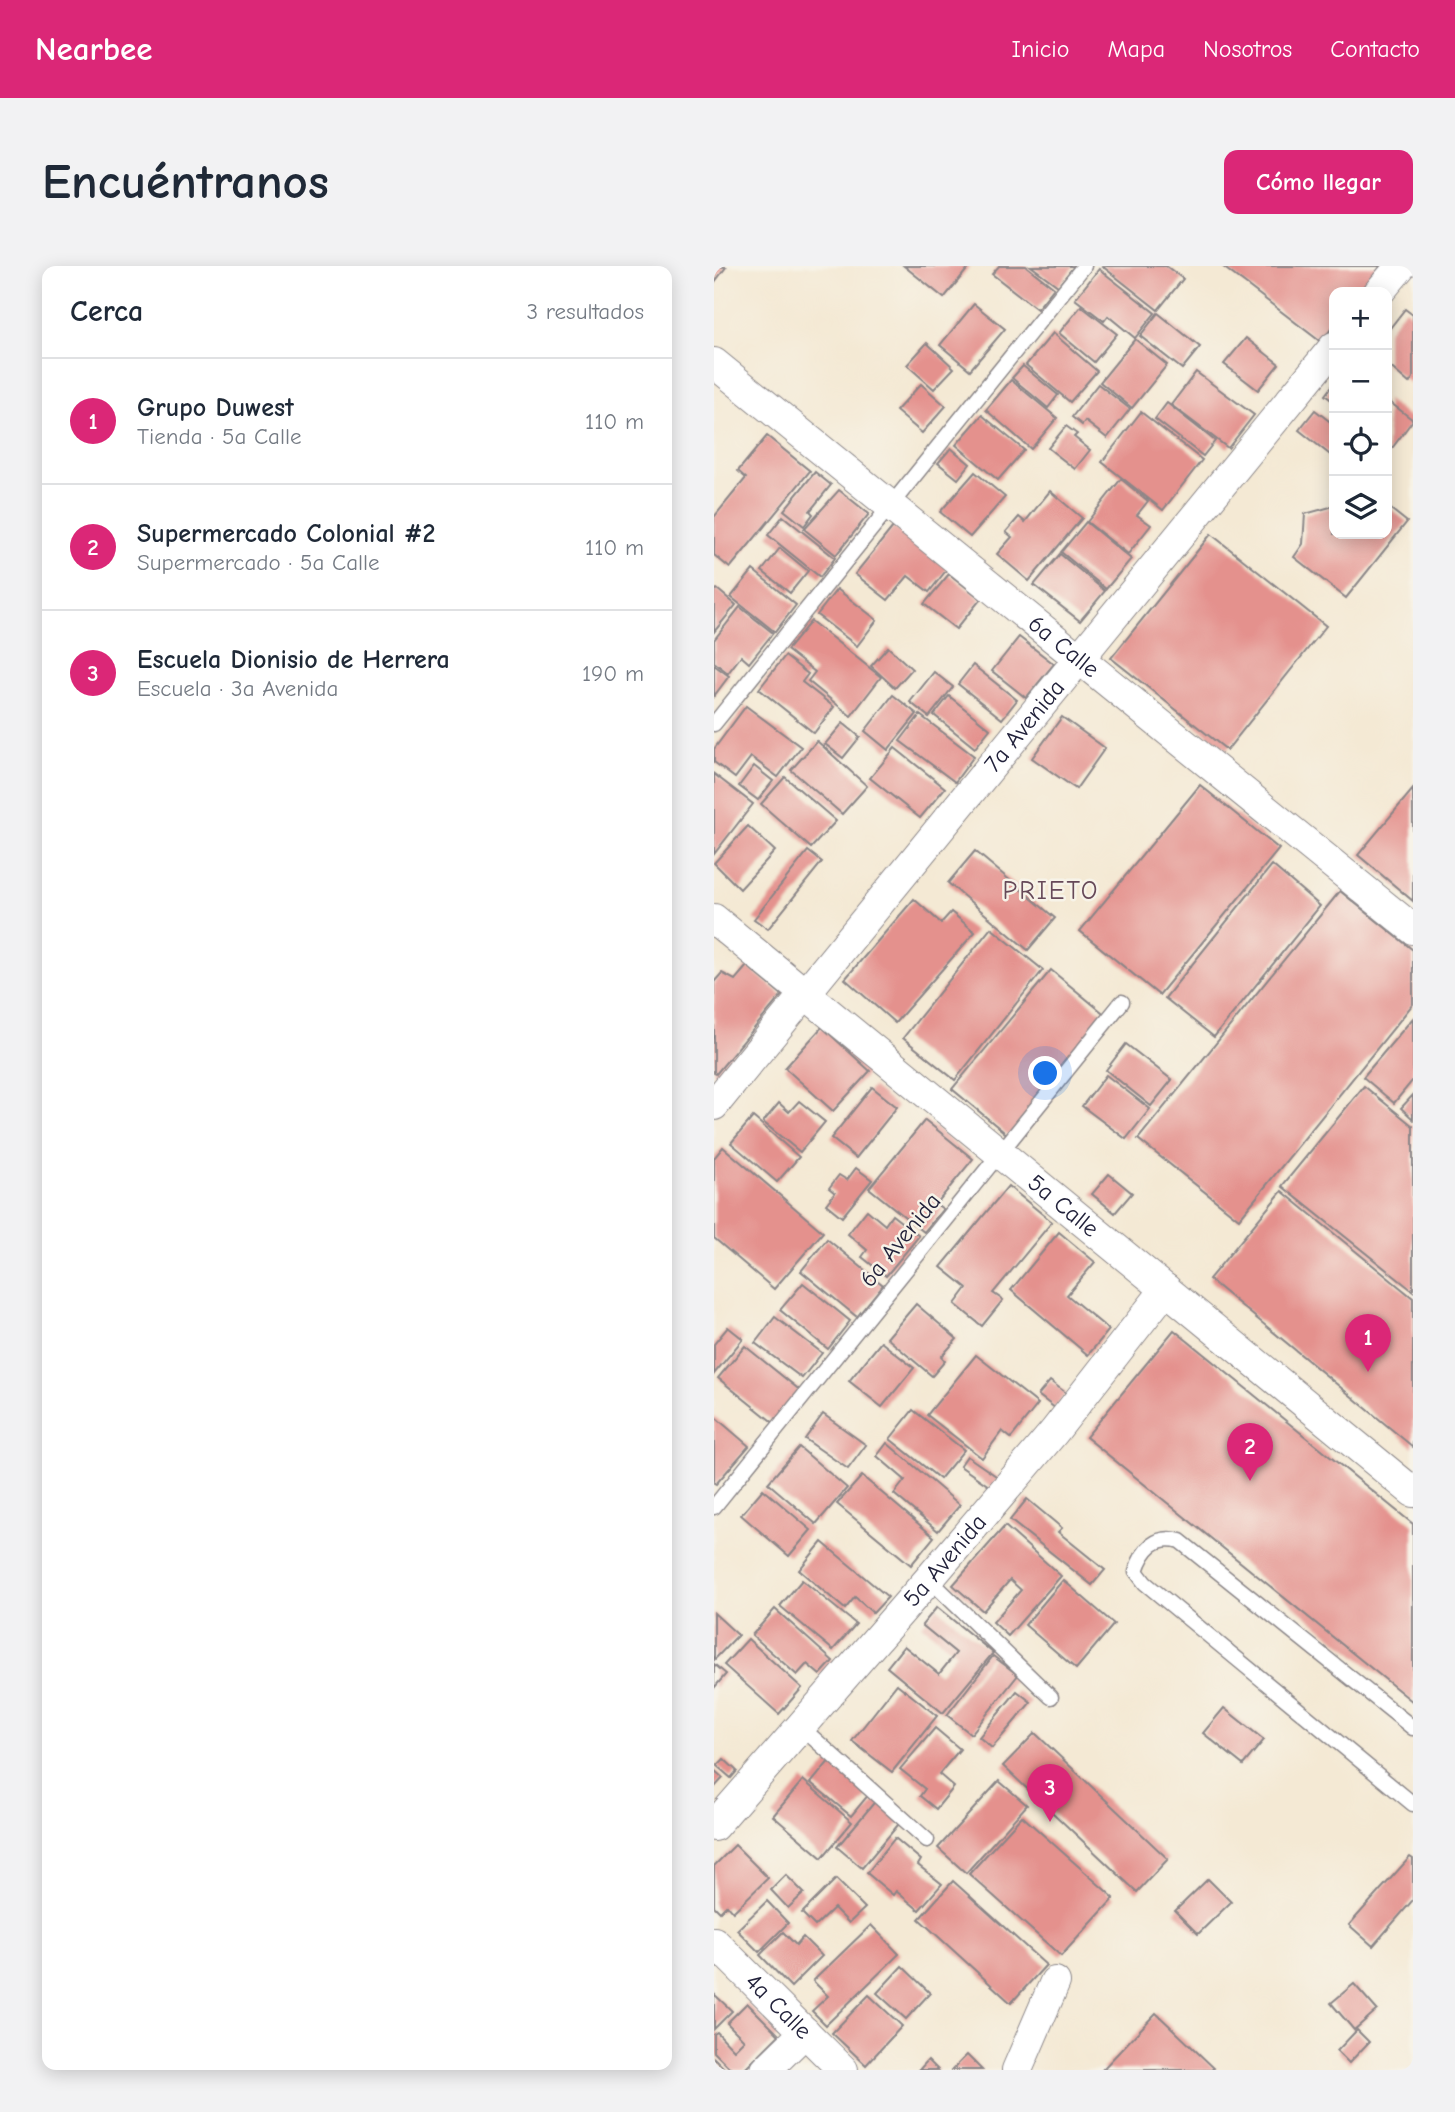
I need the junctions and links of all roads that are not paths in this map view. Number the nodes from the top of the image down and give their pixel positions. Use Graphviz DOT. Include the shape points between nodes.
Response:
graph roads {
  1 [pos="1084,266"];
  2 [pos="1401,266"];
  3 [pos="1383,287"];
  4 [pos="1332,350"];
  5 [pos="714,363"];
  6 [pos="892,505"];
  7 [pos="1080,658"];
  8 [pos="714,724"];
  9 [pos="714,919"];
  10 [pos="1413,929"];
  11 [pos="805,993"];
  12 [pos="1122,1002"];
  13 [pos="714,1105"];
  14 [pos="999,1153"];
  15 [pos="1166,1289"];
  16 [pos="1413,1492"];
  17 [pos="714,1507"];
  18 [pos="929,1579"];
  19 [pos="1051,1697"];
  20 [pos="801,1727"];
  21 [pos="1413,1728"];
  22 [pos="1413,1804"];
  23 [pos="714,1826"];
  24 [pos="927,1840"];
  25 [pos="714,1942"];
  26 [pos="1055,1982"];
  27 [pos="805,2032"];
  28 [pos="766,2070"];
  29 [pos="843,2070"];
  30 [pos="1017,2070"];
  1 -- 6 [label="lane"];
  2 -- 3 [label="street"];
  4 -- 7 [label="street, 7a Avenida"];
  5 -- 6 [label="street, 6a Calle"];
  6 -- 7 [label="street, 6a Calle"];
  6 -- 8 [label="lane"];
  7 -- 10 [label="street, 6a Calle"];
  7 -- 11 [label="street, 7a Avenida"];
  9 -- 11 [label="street, 5a Calle"];
  11 -- 13 [label="street, 7a Avenida"];
  11 -- 14 [label="street, 5a Calle"];
  12 -- 14 [label="lane, 6a Avenida"];
  14 -- 15 [label="street, 5a Calle"];
  14 -- 17 [label="lane, 6a Avenida"];
  15 -- 16 [label="street, 5a Calle"];
  15 -- 18 [label="street, 5a Avenida" via="1054,1432"];
  18 -- 19 [label="lane"];
  18 -- 20 [label="street, 5a Avenida"];
  20 -- 23 [label="street, 5a Avenida"];
  20 -- 24 [label="lane"];
  21 -- 22 [label="lane" via="1180,1541 1168,1538 1153,1543 1139,1561 1136,1571 1145,1583"];
  25 -- 27 [label="street, 4a Calle"];
  26 -- 30 [label="street"];
  27 -- 28 [label="street"];
  27 -- 29 [label="street, 4a Calle"];
}
